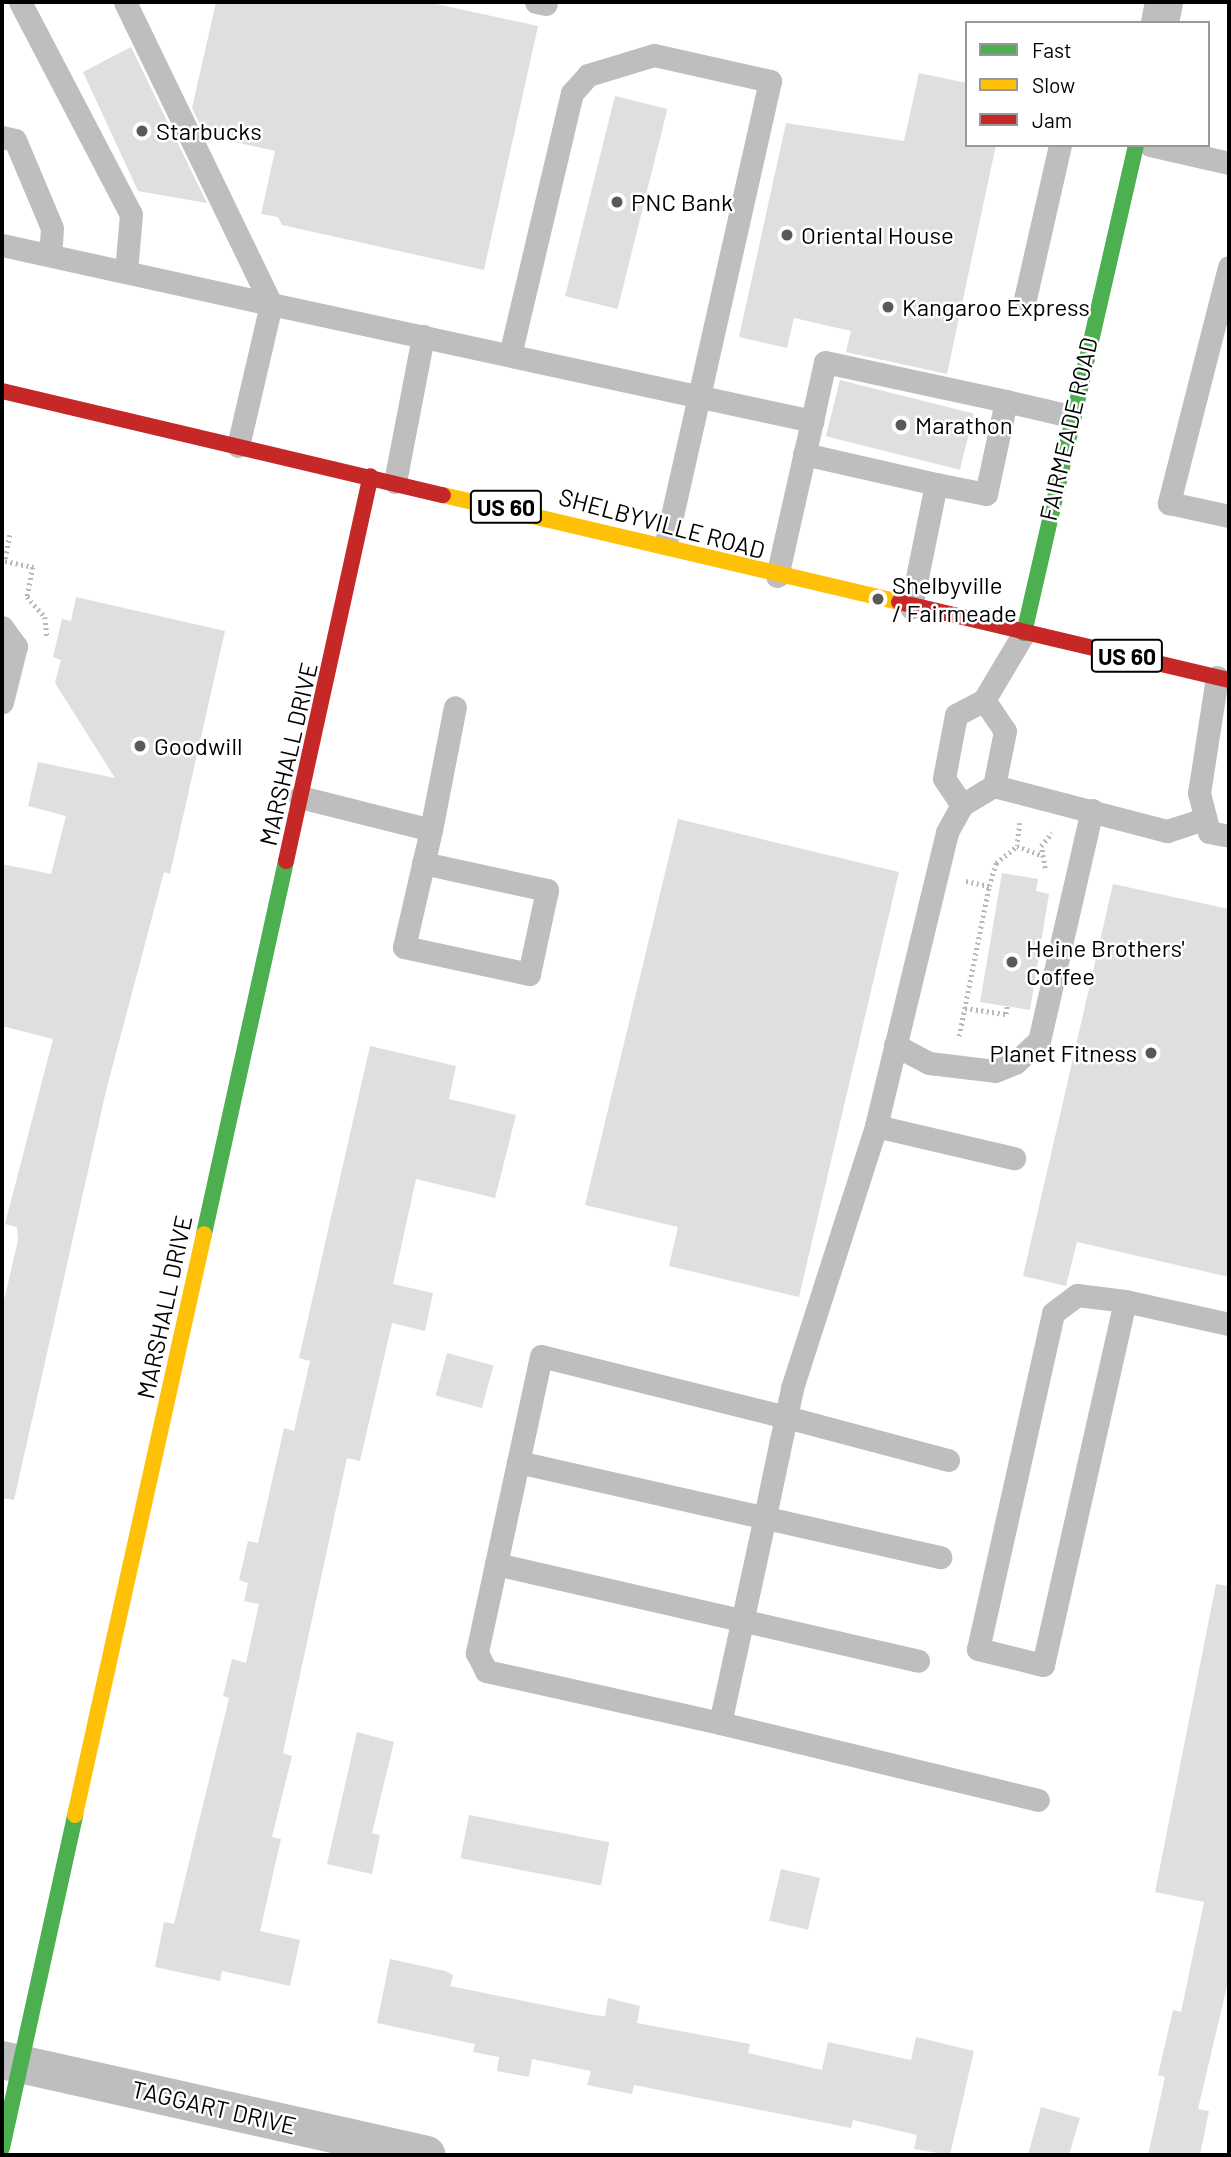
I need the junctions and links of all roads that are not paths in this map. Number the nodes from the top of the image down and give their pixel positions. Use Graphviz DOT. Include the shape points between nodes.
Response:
graph roads {
  1 [pos="20,2"];
  2 [pos="125,2"];
  3 [pos="1164,2"];
  4 [pos="1160,21"];
  5 [pos="2,137"];
  6 [pos="1060,147"];
  7 [pos="1136,147"];
  8 [pos="1159,147"];
  9 [pos="1229,163"];
  10 [pos="2,245"];
  11 [pos="50,256"];
  12 [pos="1229,267"];
  13 [pos="126,272"];
  14 [pos="1025,299"];
  15 [pos="271,303"];
  16 [pos="423,337"];
  17 [pos="510,355"];
  18 [pos="2,391"];
  19 [pos="699,396"];
  20 [pos="1006,401"];
  21 [pos="1070,416"];
  22 [pos="812,421"];
  23 [pos="239,446"];
  24 [pos="804,454"];
  25 [pos="371,476"];
  26 [pos="395,482"];
  27 [pos="936,484"];
  28 [pos="1229,516"];
  29 [pos="666,543"];
  30 [pos="777,576"];
  31 [pos="911,607"];
  32 [pos="2,627"];
  33 [pos="1024,633"];
  34 [pos="1223,678"];
  35 [pos="984,701"];
  36 [pos="2,702"];
  37 [pos="455,707"];
  38 [pos="994,786"];
  39 [pos="300,797"];
  40 [pos="962,805"];
  41 [pos="1092,810"];
  42 [pos="1201,820"];
  43 [pos="431,830"];
  44 [pos="1229,836"];
  45 [pos="424,863"];
  46 [pos="895,1045"];
  47 [pos="876,1126"];
  48 [pos="1014,1158"];
  49 [pos="1125,1301"];
  50 [pos="1229,1324"];
  51 [pos="786,1417"];
  52 [pos="948,1460"];
  53 [pos="518,1462"];
  54 [pos="764,1521"];
  55 [pos="940,1557"];
  56 [pos="496,1564"];
  57 [pos="743,1619"];
  58 [pos="918,1661"];
  59 [pos="720,1723"];
  60 [pos="1038,1800"];
  61 [pos="11,2062"];
  62 [pos="2,2148"];
  63 [pos="426,2155"];
  1 -- 13 [label="lane" via="131,214"];
  2 -- 15 [label="lane"];
  3 -- 4 [label="street"];
  5 -- 11 [label="lane" via="15,139 52,228"];
  6 -- 14 [label="lane"];
  7 -- 21 [label="street, FAIRMEADE ROAD"];
  8 -- 9 [label="lane"];
  10 -- 11 [label="lane"];
  11 -- 13 [label="lane"];
  12 -- 28 [label="lane" via="1169,503"];
  13 -- 15 [label="lane"];
  15 -- 16 [label="lane"];
  15 -- 23 [label="lane"];
  16 -- 17 [label="lane"];
  16 -- 26 [label="lane"];
  17 -- 19 [label="lane"];
  17 -- 19 [label="lane" via="572,93 588,75 654,55 770,81"];
  18 -- 23 [label="street, SHELBYVILLE ROAD / US 60"];
  19 -- 22 [label="lane"];
  19 -- 29 [label="lane"];
  20 -- 21 [label="lane"];
  20 -- 22 [label="lane" via="825,362"];
  20 -- 27 [label="lane" via="986,494"];
  21 -- 33 [label="street, FAIRMEADE ROAD"];
  22 -- 24 [label="lane"];
  23 -- 25 [label="street, SHELBYVILLE ROAD / US 60"];
  24 -- 27 [label="lane"];
  24 -- 30 [label="lane"];
  25 -- 26 [label="street, SHELBYVILLE ROAD / US 60"];
  25 -- 39 [label="street, MARSHALL DRIVE"];
  26 -- 29 [label="street, SHELBYVILLE ROAD / US 60"];
  27 -- 31 [label="lane"];
  29 -- 30 [label="street, SHELBYVILLE ROAD / US 60"];
  30 -- 31 [label="street, SHELBYVILLE ROAD / US 60"];
  31 -- 33 [label="street, SHELBYVILLE ROAD / US 60"];
  32 -- 36 [label="lane" via="16,646"];
  33 -- 34 [label="street, SHELBYVILLE ROAD / US 60"];
  33 -- 35 [label="lane"];
  34 -- 42 [label="lane" via="1199,793"];
  35 -- 38 [label="lane" via="1005,731"];
  35 -- 40 [label="lane" via="956,715 944,778"];
  37 -- 43 [label="lane"];
  38 -- 40 [label="lane"];
  38 -- 41 [label="lane"];
  39 -- 43 [label="lane"];
  39 -- 61 [label="street, MARSHALL DRIVE"];
  40 -- 46 [label="lane" via="947,832"];
  41 -- 42 [label="lane" via="1167,831"];
  41 -- 46 [label="lane" via="1039,1041 1014,1063 995,1070 929,1063"];
  42 -- 44 [label="lane" via="1209,832"];
  43 -- 45 [label="lane"];
  45 -- 45 [label="lane" via="404,947 529,974 547,890"];
  46 -- 47 [label="lane"];
  47 -- 48 [label="lane"];
  47 -- 51 [label="lane"];
  49 -- 49 [label="lane" via="1077,1295 1053,1313 978,1649 1042,1665"];
  49 -- 50 [label="lane"];
  51 -- 52 [label="lane"];
  51 -- 53 [label="lane" via="541,1356"];
  51 -- 54 [label="lane"];
  53 -- 54 [label="lane"];
  53 -- 56 [label="lane"];
  54 -- 55 [label="lane"];
  54 -- 57 [label="lane"];
  56 -- 57 [label="lane"];
  56 -- 59 [label="lane" via="477,1653 486,1671"];
  57 -- 58 [label="lane"];
  57 -- 59 [label="lane"];
  59 -- 60 [label="lane"];
  61 -- 62 [label="street, MARSHALL DRIVE"];
  61 -- 63 [label="street, TAGGART DRIVE"];
}
